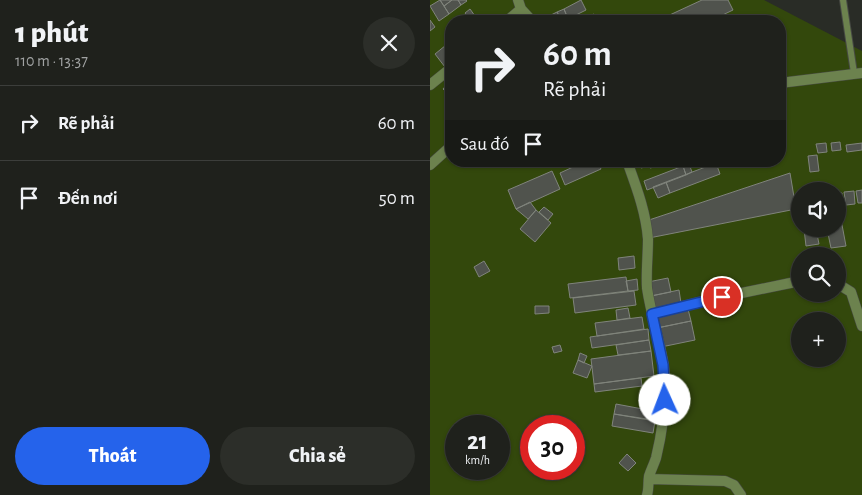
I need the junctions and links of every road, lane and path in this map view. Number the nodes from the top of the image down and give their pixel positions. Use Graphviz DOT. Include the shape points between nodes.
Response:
graph roads {
  1 [pos="843,0"];
  2 [pos="520,5"];
  3 [pos="512,15"];
  4 [pos="445,73"];
  5 [pos="858,73"];
  6 [pos="786,81"];
  7 [pos="430,85"];
  8 [pos="445,151"];
  9 [pos="430,165"];
  10 [pos="629,167"];
  11 [pos="791,283"];
  12 [pos="846,289"];
  13 [pos="652,314"];
  14 [pos="862,326"];
  15 [pos="649,479"];
  16 [pos="647,495"];
  17 [pos="741,495"];
  1 -- 5 [label="lane"];
  2 -- 3 [label="street"];
  4 -- 7 [label="street"];
  5 -- 6 [label="street"];
  8 -- 9 [label="street"];
  10 -- 13 [label="street" via="648,237 646,276"];
  11 -- 13 [label="street"];
  12 -- 14 [label="street" via="851,292"];
  13 -- 15 [label="street" via="663,365 665,400 656,460"];
  15 -- 16 [label="street"];
  15 -- 17 [label="street" via="725,481 734,485"];
}
